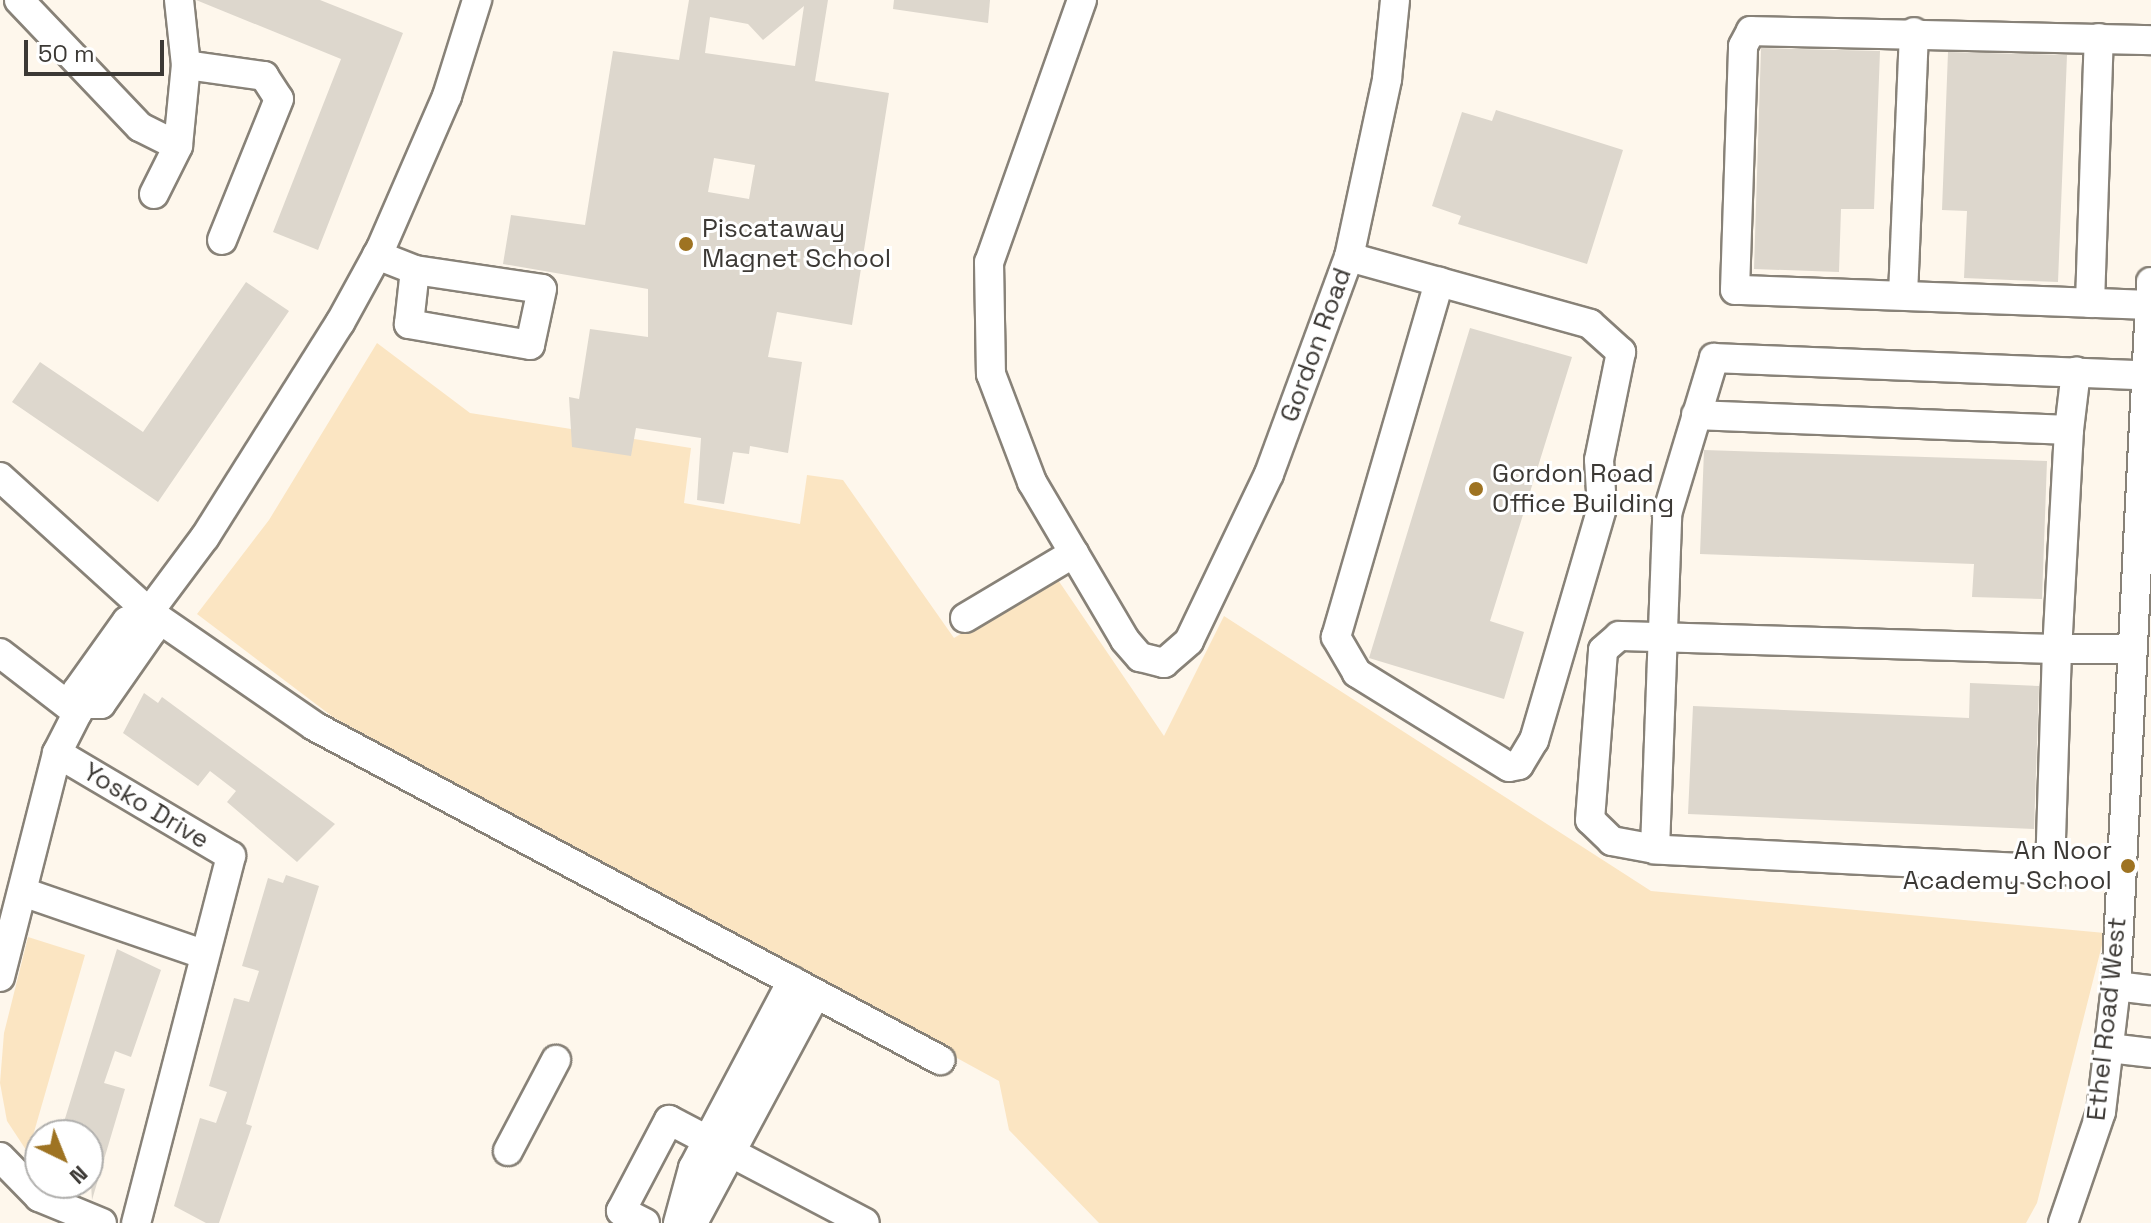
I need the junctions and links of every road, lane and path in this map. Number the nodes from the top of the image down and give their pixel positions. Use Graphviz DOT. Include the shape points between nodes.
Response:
graph roads {
  1 [pos="19,0"];
  2 [pos="179,0"];
  3 [pos="477,0"];
  4 [pos="1082,0"];
  5 [pos="1395,0"];
  6 [pos="1914,32"];
  7 [pos="2099,38"];
  8 [pos="2151,40"];
  9 [pos="186,65"];
  10 [pos="178,146"];
  11 [pos="154,194"];
  12 [pos="222,240"];
  13 [pos="377,255"];
  14 [pos="1349,257"];
  15 [pos="415,270"];
  16 [pos="1439,282"];
  17 [pos="2150,293"];
  18 [pos="1903,295"];
  19 [pos="2090,303"];
  20 [pos="2076,371"];
  21 [pos="2146,375"];
  22 [pos="1696,415"];
  23 [pos="2069,430"];
  24 [pos="0,477"];
  25 [pos="2146,477"];
  26 [pos="2145,528"];
  27 [pos="1074,553"];
  28 [pos="149,612"];
  29 [pos="965,618"];
  30 [pos="1662,641"];
  31 [pos="2057,649"];
  32 [pos="2133,649"];
  33 [pos="1,651"];
  34 [pos="80,708"];
  35 [pos="2140,737"];
  36 [pos="57,753"];
  37 [pos="1655,849"];
  38 [pos="2050,869"];
  39 [pos="2121,873"];
  40 [pos="23,892"];
  41 [pos="203,954"];
  42 [pos="0,977"];
  43 [pos="2116,986"];
  44 [pos="804,987"];
  45 [pos="2151,990"];
  46 [pos="2109,1048"];
  47 [pos="2151,1053"];
  48 [pos="556,1060"];
  49 [pos="940,1060"];
  50 [pos="708,1140"];
  51 [pos="508,1151"];
  52 [pos="733,1153"];
  53 [pos="0,1157"];
  54 [pos="102,1223"];
  55 [pos="136,1223"];
  56 [pos="645,1223"];
  57 [pos="678,1223"];
  58 [pos="693,1223"];
  59 [pos="865,1223"];
  60 [pos="2063,1223"];
  1 -- 10 [label="street" via="140,127"];
  2 -- 9 [label="street"];
  3 -- 13 [label="street" via="447,96"];
  4 -- 27 [label="street" via="989,262 988,312 991,374 1004,422"];
  5 -- 14 [label="street, Gordon Road" via="1387,79"];
  6 -- 7 [label="street"];
  6 -- 18 [label="street"];
  6 -- 18 [label="street" via="1769,27 1751,31 1743,46 1735,290"];
  7 -- 8 [label="street"];
  7 -- 19 [label="street"];
  9 -- 10 [label="street"];
  9 -- 12 [label="street" via="264,76 279,99"];
  10 -- 11 [label="street"];
  13 -- 15 [label="street"];
  13 -- 28 [label="street" via="205,537"];
  14 -- 16 [label="street"];
  14 -- 27 [label="street, Gordon Road" via="1269,474 1189,641 1164,663 1140,657"];
  15 -- 15 [label="street" via="542,289 530,345 409,324"];
  16 -- 16 [label="street" via="1590,324 1621,352 1599,460 1602,508 1534,740 1519,765 1509,767 1357,673 1336,637"];
  17 -- 19 [label="street"];
  17 -- 21 [label="street, Ethel Road West"];
  18 -- 19 [label="street"];
  20 -- 21 [label="street"];
  20 -- 22 [label="street" via="1714,358"];
  20 -- 23 [label="street"];
  21 -- 25 [label="street, Ethel Road West"];
  22 -- 23 [label="street"];
  22 -- 30 [label="street" via="1667,514"];
  23 -- 31 [label="street"];
  24 -- 28 [label="street"];
  25 -- 26 [label="street, Ethel Road West"];
  26 -- 32 [label="street, Ethel Road West"];
  27 -- 29 [label="street"];
  28 -- 34 [label="street" via="152,631 101,704"];
  28 -- 44 [label="street" via="314,726"];
  30 -- 31 [label="street"];
  30 -- 37 [label="street"];
  30 -- 37 [label="street" via="1619,636 1603,650 1590,820 1612,841"];
  31 -- 32 [label="street"];
  31 -- 38 [label="street"];
  32 -- 35 [label="street, Ethel Road West"];
  33 -- 34 [label="street"];
  34 -- 36 [label="street, Yosko Drive"];
  35 -- 39 [label="street, Ethel Road West"];
  36 -- 40 [label="street, Yosko Drive"];
  36 -- 41 [label="street, Yosko Drive" via="231,856"];
  37 -- 38 [label="street"];
  38 -- 39 [label="street"];
  39 -- 43 [label="street, Ethel Road West"];
  40 -- 41 [label="street"];
  40 -- 42 [label="street, Yosko Drive"];
  41 -- 55 [label="street, Yosko Drive"];
  43 -- 45 [label="street"];
  43 -- 46 [label="street, Ethel Road West"];
  44 -- 49 [label="street"];
  44 -- 50 [label="street"];
  44 -- 52 [label="street"];
  46 -- 47 [label="street"];
  46 -- 60 [label="street, Ethel Road West" via="2101,1112"];
  48 -- 51 [label="street"];
  50 -- 52 [label="street"];
  50 -- 56 [label="street" via="669,1120 621,1211"];
  50 -- 57 [label="street"];
  52 -- 58 [label="street"];
  52 -- 59 [label="street"];
  53 -- 54 [label="street" via="39,1197"];
}
